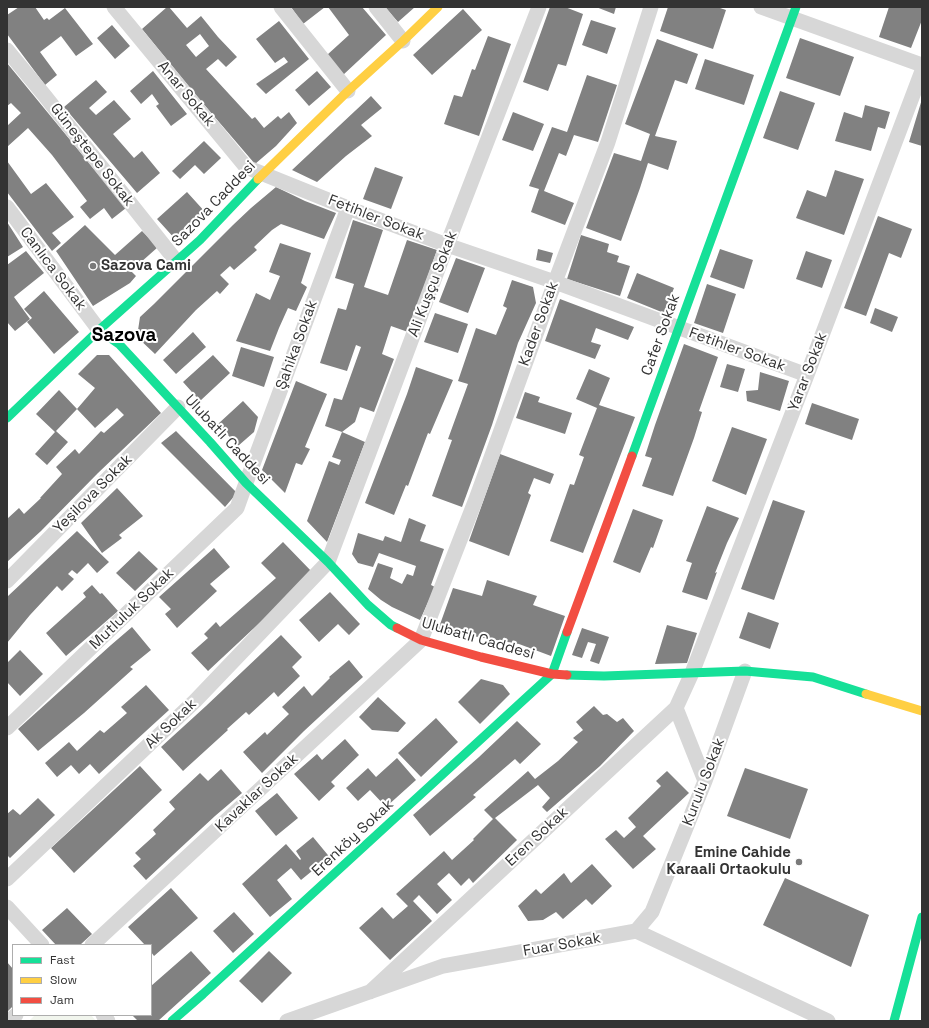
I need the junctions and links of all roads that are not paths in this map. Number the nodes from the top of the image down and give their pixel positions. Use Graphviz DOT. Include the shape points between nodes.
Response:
graph roads {
  1 [pos="114,7"];
  2 [pos="281,7"];
  3 [pos="376,7"];
  4 [pos="438,7"];
  5 [pos="539,7"];
  6 [pos="651,7"];
  7 [pos="761,7"];
  8 [pos="794,12"];
  9 [pos="403,41"];
  10 [pos="7,50"];
  11 [pos="922,65"];
  12 [pos="922,71"];
  13 [pos="348,91"];
  14 [pos="263,174"];
  15 [pos="7,208"];
  16 [pos="348,208"];
  17 [pos="448,246"];
  18 [pos="177,262"];
  19 [pos="555,282"];
  20 [pos="678,328"];
  21 [pos="99,330"];
  22 [pos="807,375"];
  23 [pos="178,407"];
  24 [pos="7,418"];
  25 [pos="246,483"];
  26 [pos="328,562"];
  27 [pos="7,581"];
  28 [pos="421,640"];
  29 [pos="745,671"];
  30 [pos="692,673"];
  31 [pos="552,674"];
  32 [pos="676,708"];
  33 [pos="922,711"];
  34 [pos="7,728"];
  35 [pos="705,781"];
  36 [pos="7,879"];
  37 [pos="7,907"];
  38 [pos="922,917"];
  39 [pos="636,931"];
  40 [pos="41,944"];
  41 [pos="93,944"];
  42 [pos="370,992"];
  43 [pos="172,1021"];
  44 [pos="287,1021"];
  45 [pos="828,1021"];
  46 [pos="894,1021"];
  1 -- 14 [label="street, Anar Sokak" via="246,167"];
  2 -- 13 [label="street"];
  3 -- 9 [label="street"];
  4 -- 9 [label="street, Sazova Caddesi"];
  5 -- 17 [label="street, Ali Kuşçu Sokak"];
  6 -- 19 [label="street, Kader Sokak" via="608,142"];
  7 -- 8 [label="street"];
  8 -- 11 [label="street"];
  8 -- 20 [label="street, Cafer Sokak"];
  9 -- 13 [label="street, Sazova Caddesi"];
  10 -- 18 [label="street, Güneştepe Sokak"];
  12 -- 22 [label="street, Yarar Sokak"];
  13 -- 14 [label="street, Sazova Caddesi"];
  14 -- 16 [label="street, Fetihler Sokak"];
  14 -- 18 [label="street, Sazova Caddesi"];
  15 -- 21 [label="street, Canlıca Sokak"];
  16 -- 17 [label="street, Fetihler Sokak"];
  16 -- 25 [label="street, Şahika Sokak"];
  17 -- 19 [label="street, Fetihler Sokak"];
  17 -- 26 [label="street, Ali Kuşçu Sokak"];
  18 -- 21 [label="street, Sazova Caddesi"];
  19 -- 20 [label="street, Fetihler Sokak"];
  19 -- 28 [label="street, Kader Sokak" via="476,499"];
  20 -- 22 [label="street, Fetihler Sokak"];
  20 -- 31 [label="street, Cafer Sokak"];
  21 -- 23 [label="street, Ulubatlı Caddesi" via="119,344"];
  21 -- 24 [label="street, Sazova Caddesi"];
  22 -- 30 [label="street, Yarar Sokak"];
  23 -- 25 [label="street, Ulubatlı Caddesi"];
  23 -- 27 [label="street, Yeşilova Sokak"];
  25 -- 26 [label="street, Ulubatlı Caddesi"];
  25 -- 34 [label="street, Mutluluk Sokak" via="237,508"];
  26 -- 28 [label="street, Ulubatlı Caddesi" via="368,606 391,624"];
  26 -- 36 [label="street, Ak Sokak" via="195,701"];
  28 -- 31 [label="street, Ulubatlı Caddesi"];
  28 -- 41 [label="street, Kavaklar Sokak"];
  29 -- 30 [label="street, Ulubatlı Caddesi"];
  29 -- 33 [label="street, Ulubatlı Caddesi" via="813,677"];
  29 -- 35 [label="street, Kurulu Sokak"];
  30 -- 31 [label="street, Ulubatlı Caddesi" via="604,676"];
  30 -- 32 [label="street, Eren Sokak"];
  31 -- 43 [label="street, Erenköy Sokak"];
  32 -- 35 [label="street"];
  32 -- 42 [label="street, Eren Sokak"];
  35 -- 39 [label="street, Kurulu Sokak" via="652,912"];
  37 -- 40 [label="street"];
  38 -- 46 [label="street"];
  39 -- 42 [label="street, Fuar Sokak" via="443,966"];
  39 -- 45 [label="street"];
  42 -- 44 [label="street, Fuar Sokak"];
}
